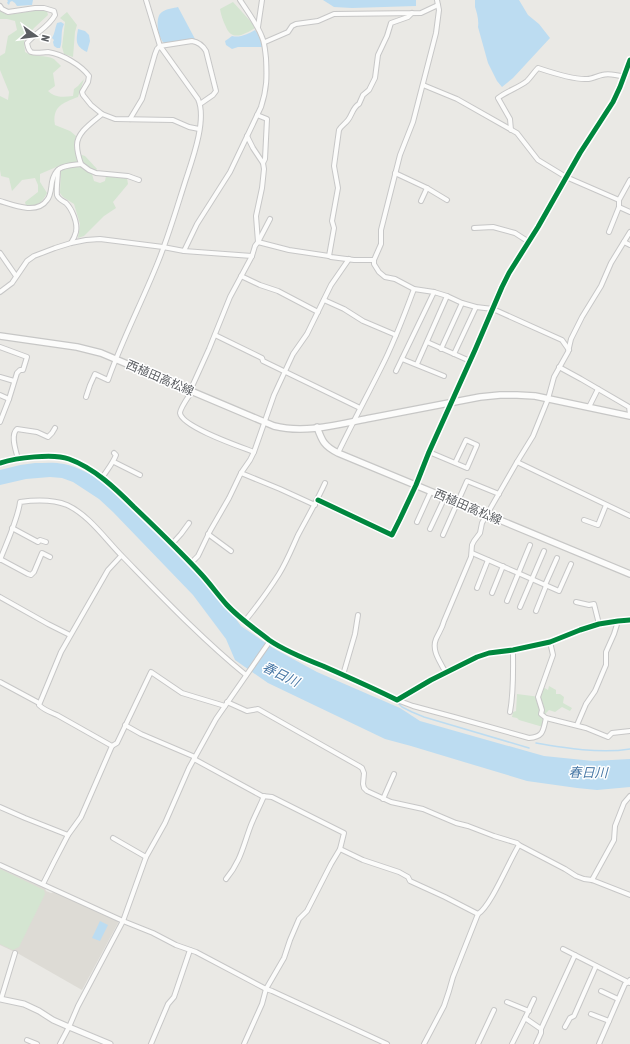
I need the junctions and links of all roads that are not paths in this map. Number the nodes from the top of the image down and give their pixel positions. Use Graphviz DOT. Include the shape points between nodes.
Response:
graph roads {
  1 [pos="146,0"];
  2 [pos="240,0"];
  3 [pos="262,0"];
  4 [pos="436,0"];
  5 [pos="0,6"];
  6 [pos="438,6"];
  7 [pos="412,13"];
  8 [pos="258,27"];
  9 [pos="265,42"];
  10 [pos="160,46"];
  11 [pos="630,60"];
  12 [pos="624,77"];
  13 [pos="423,85"];
  14 [pos="200,104"];
  15 [pos="102,114"];
  16 [pos="257,115"];
  17 [pos="130,119"];
  18 [pos="199,129"];
  19 [pos="511,130"];
  20 [pos="247,136"];
  21 [pos="263,163"];
  22 [pos="81,164"];
  23 [pos="58,169"];
  24 [pos="395,173"];
  25 [pos="566,177"];
  26 [pos="139,180"];
  27 [pos="630,180"];
  28 [pos="427,188"];
  29 [pos="447,200"];
  30 [pos="619,200"];
  31 [pos="0,201"];
  32 [pos="421,201"];
  33 [pos="619,207"];
  34 [pos="630,212"];
  35 [pos="270,219"];
  36 [pos="474,228"];
  37 [pos="609,232"];
  38 [pos="630,232"];
  39 [pos="258,242"];
  40 [pos="528,242"];
  41 [pos="624,242"];
  42 [pos="71,243"];
  43 [pos="630,246"];
  44 [pos="163,247"];
  45 [pos="184,251"];
  46 [pos="0,253"];
  47 [pos="252,256"];
  48 [pos="329,256"];
  49 [pos="349,259"];
  50 [pos="374,260"];
  51 [pos="16,276"];
  52 [pos="241,276"];
  53 [pos="414,289"];
  54 [pos="0,292"];
  55 [pos="434,292"];
  56 [pos="447,296"];
  57 [pos="324,300"];
  58 [pos="462,303"];
  59 [pos="476,307"];
  60 [pos="493,309"];
  61 [pos="318,312"];
  62 [pos="215,335"];
  63 [pos="0,336"];
  64 [pos="396,336"];
  65 [pos="571,339"];
  66 [pos="562,340"];
  67 [pos="427,342"];
  68 [pos="0,347"];
  69 [pos="441,349"];
  70 [pos="568,350"];
  71 [pos="454,354"];
  72 [pos="115,359"];
  73 [pos="402,359"];
  74 [pos="470,361"];
  75 [pos="417,364"];
  76 [pos="559,367"];
  77 [pos="396,371"];
  78 [pos="285,372"];
  79 [pos="444,376"];
  80 [pos="0,377"];
  81 [pos="14,381"];
  82 [pos="598,389"];
  83 [pos="191,391"];
  84 [pos="0,395"];
  85 [pos="86,397"];
  86 [pos="9,399"];
  87 [pos="548,399"];
  88 [pos="450,403"];
  89 [pos="589,407"];
  90 [pos="360,408"];
  91 [pos="630,415"];
  92 [pos="353,421"];
  93 [pos="0,422"];
  94 [pos="264,422"];
  95 [pos="317,427"];
  96 [pos="55,428"];
  97 [pos="254,452"];
  98 [pos="338,452"];
  99 [pos="429,452"];
  100 [pos="114,453"];
  101 [pos="18,459"];
  102 [pos="114,462"];
  103 [pos="517,462"];
  104 [pos="0,463"];
  105 [pos="455,463"];
  106 [pos="241,473"];
  107 [pos="140,475"];
  108 [pos="102,478"];
  109 [pos="325,483"];
  110 [pos="416,484"];
  111 [pos="431,491"];
  112 [pos="499,494"];
  113 [pos="445,497"];
  114 [pos="318,500"];
  115 [pos="458,502"];
  116 [pos="315,505"];
  117 [pos="606,505"];
  118 [pos="487,515"];
  119 [pos="630,516"];
  120 [pos="584,520"];
  121 [pos="417,522"];
  122 [pos="189,523"];
  123 [pos="12,528"];
  124 [pos="430,529"];
  125 [pos="208,534"];
  126 [pos="443,535"];
  127 [pos="46,542"];
  128 [pos="172,544"];
  129 [pos="530,545"];
  130 [pos="231,550"];
  131 [pos="544,551"];
  132 [pos="472,554"];
  133 [pos="121,556"];
  134 [pos="50,557"];
  135 [pos="558,558"];
  136 [pos="0,560"];
  137 [pos="488,560"];
  138 [pos="191,563"];
  139 [pos="571,564"];
  140 [pos="503,566"];
  141 [pos="518,573"];
  142 [pos="630,574"];
  143 [pos="532,579"];
  144 [pos="546,586"];
  145 [pos="477,588"];
  146 [pos="492,594"];
  147 [pos="0,597"];
  148 [pos="507,601"];
  149 [pos="576,602"];
  150 [pos="520,607"];
  151 [pos="536,611"];
  152 [pos="358,615"];
  153 [pos="630,620"];
  154 [pos="245,621"];
  155 [pos="618,621"];
  156 [pos="599,624"];
  157 [pos="70,635"];
  158 [pos="270,642"];
  159 [pos="550,642"];
  160 [pos="513,650"];
  161 [pos="446,673"];
  162 [pos="246,674"];
  163 [pos="343,675"];
  164 [pos="0,682"];
  165 [pos="397,700"];
  166 [pos="39,703"];
  167 [pos="226,704"];
  168 [pos="510,712"];
  169 [pos="546,718"];
  170 [pos="126,725"];
  171 [pos="577,725"];
  172 [pos="630,731"];
  173 [pos="112,746"];
  174 [pos="195,758"];
  175 [pos="394,774"];
  176 [pos="264,796"];
  177 [pos="630,796"];
  178 [pos="383,799"];
  179 [pos="0,807"];
  180 [pos="68,835"];
  181 [pos="113,838"];
  182 [pos="519,846"];
  183 [pos="340,849"];
  184 [pos="146,857"];
  185 [pos="0,865"];
  186 [pos="226,879"];
  187 [pos="592,880"];
  188 [pos="43,884"];
  189 [pos="630,895"];
  190 [pos="478,914"];
  191 [pos="123,921"];
  192 [pos="563,949"];
  193 [pos="190,950"];
  194 [pos="15,953"];
  195 [pos="575,955"];
  196 [pos="596,966"];
  197 [pos="630,982"];
  198 [pos="266,989"];
  199 [pos="600,991"];
  200 [pos="0,999"];
  201 [pos="534,999"];
  202 [pos="618,999"];
  203 [pos="507,1002"];
  204 [pos="494,1010"];
  205 [pos="529,1011"];
  206 [pos="591,1014"];
  207 [pos="525,1018"];
  208 [pos="609,1021"];
  209 [pos="70,1027"];
  210 [pos="565,1027"];
  211 [pos="540,1029"];
  212 [pos="30,1042"];
  213 [pos="381,1043"];
  214 [pos="37,1044"];
  215 [pos="60,1044"];
  216 [pos="110,1044"];
  217 [pos="151,1044"];
  218 [pos="244,1044"];
  219 [pos="387,1044"];
  220 [pos="424,1044"];
  221 [pos="478,1044"];
  222 [pos="513,1044"];
  223 [pos="536,1044"];
  224 [pos="599,1044"];
  1 -- 10 [label="street"];
  2 -- 8 [label="street"];
  3 -- 8 [label="street"];
  4 -- 6 [label="street"];
  5 -- 15 [label="street" via="8,12 35,8 54,11 52,20 30,39 28,48 32,52 52,53 70,60 84,70 89,76 83,95"];
  6 -- 7 [label="street" via="421,13"];
  6 -- 13 [label="street" via="436,33"];
  7 -- 9 [label="street" via="334,14 318,21 296,24 288,32"];
  7 -- 48 [label="street" via="391,23 378,55 375,78 348,121 339,130 334,166 338,188"];
  8 -- 16 [label="street" via="265,47 267,79 264,98"];
  10 -- 14 [label="street"];
  10 -- 14 [label="street" via="192,41 206,51 216,91"];
  10 -- 17 [label="street" via="156,49 142,99"];
  11 -- 12 [label="street"];
  12 -- 19 [label="street" via="603,74 588,79 578,78 538,68 526,81 498,98 510,119"];
  12 -- 25 [label="street" via="613,102"];
  13 -- 19 [label="street" via="457,99"];
  13 -- 24 [label="street"];
  14 -- 18 [label="street"];
  15 -- 17 [label="street" via="115,119"];
  15 -- 22 [label="street" via="79,136 77,144"];
  16 -- 20 [label="street"];
  16 -- 21 [label="street" via="267,119"];
  17 -- 18 [label="street" via="173,120"];
  18 -- 44 [label="street" via="192,160"];
  19 -- 25 [label="street" via="517,133 538,160"];
  20 -- 21 [label="street"];
  20 -- 45 [label="street" via="230,172 197,224"];
  21 -- 39 [label="street" via="264,181 256,216"];
  22 -- 23 [label="street"];
  22 -- 26 [label="street" via="96,173 128,176"];
  23 -- 31 [label="street" via="47,200 42,205 25,208"];
  23 -- 42 [label="street" via="57,195 73,213 76,229"];
  24 -- 28 [label="street"];
  24 -- 50 [label="street" via="381,230 381,244"];
  25 -- 30 [label="street"];
  25 -- 40 [label="street"];
  27 -- 30 [label="street"];
  28 -- 29 [label="street"];
  28 -- 32 [label="street"];
  30 -- 33 [label="street"];
  33 -- 34 [label="street"];
  33 -- 37 [label="street"];
  35 -- 39 [label="street"];
  36 -- 40 [label="street" via="493,226"];
  38 -- 41 [label="street"];
  39 -- 47 [label="street"];
  39 -- 48 [label="street"];
  40 -- 60 [label="street" via="509,273"];
  41 -- 43 [label="street"];
  41 -- 65 [label="street"];
  42 -- 44 [label="street" via="100,239"];
  42 -- 51 [label="street" via="34,256"];
  44 -- 45 [label="street"];
  44 -- 72 [label="street"];
  45 -- 47 [label="street"];
  46 -- 51 [label="street"];
  47 -- 52 [label="street"];
  48 -- 49 [label="street"];
  49 -- 50 [label="street"];
  49 -- 57 [label="street"];
  50 -- 53 [label="street" via="379,272 385,277"];
  51 -- 54 [label="street" via="12,283"];
  52 -- 61 [label="street" via="278,291"];
  52 -- 62 [label="street"];
  53 -- 55 [label="street"];
  53 -- 64 [label="street"];
  55 -- 56 [label="street"];
  55 -- 73 [label="street"];
  56 -- 58 [label="street"];
  56 -- 67 [label="street"];
  57 -- 61 [label="street"];
  57 -- 64 [label="street" via="363,322"];
  58 -- 59 [label="street"];
  58 -- 69 [label="street"];
  59 -- 60 [label="street"];
  59 -- 71 [label="street"];
  60 -- 66 [label="street"];
  60 -- 74 [label="street"];
  61 -- 78 [label="street"];
  62 -- 78 [label="street"];
  62 -- 83 [label="street"];
  63 -- 72 [label="main road, 西植田高松線" via="77,347"];
  64 -- 90 [label="street"];
  65 -- 66 [label="street"];
  65 -- 70 [label="street"];
  66 -- 70 [label="street"];
  67 -- 69 [label="street"];
  67 -- 75 [label="street"];
  68 -- 81 [label="street" via="27,357 23,370 17,373"];
  69 -- 71 [label="street"];
  70 -- 76 [label="street"];
  71 -- 74 [label="street"];
  72 -- 83 [label="main road, 西植田高松線"];
  72 -- 85 [label="street" via="108,380 95,374"];
  73 -- 75 [label="street"];
  73 -- 77 [label="street"];
  74 -- 88 [label="street"];
  75 -- 79 [label="street"];
  76 -- 82 [label="street"];
  76 -- 87 [label="street"];
  78 -- 90 [label="street"];
  78 -- 94 [label="street"];
  80 -- 81 [label="street"];
  81 -- 86 [label="street"];
  82 -- 89 [label="street"];
  82 -- 91 [label="street" via="629,407"];
  83 -- 94 [label="main road, 西植田高松線"];
  83 -- 97 [label="street" via="181,410 182,417 209,434"];
  84 -- 86 [label="street"];
  86 -- 93 [label="street"];
  87 -- 88 [label="main road, 西植田高松線" via="500,395"];
  87 -- 89 [label="main road, 西植田高松線"];
  87 -- 103 [label="street" via="533,436"];
  88 -- 92 [label="main road, 西植田高松線"];
  88 -- 99 [label="street"];
  89 -- 91 [label="main road, 西植田高松線"];
  90 -- 92 [label="street"];
  92 -- 95 [label="main road, 西植田高松線"];
  92 -- 98 [label="street"];
  94 -- 95 [label="main road, 西植田高松線" via="293,429"];
  94 -- 97 [label="street"];
  95 -- 98 [label="main road, 西植田高松線" via="325,444"];
  96 -- 101 [label="street" via="48,437 37,432 17,429 13,437"];
  97 -- 106 [label="street"];
  98 -- 110 [label="main road, 西植田高松線"];
  99 -- 105 [label="street"];
  99 -- 110 [label="street"];
  100 -- 102 [label="street"];
  101 -- 104 [label="street"];
  101 -- 108 [label="street" via="62,457 78,462"];
  102 -- 107 [label="street"];
  102 -- 108 [label="street"];
  103 -- 112 [label="street"];
  103 -- 117 [label="street"];
  105 -- 105 [label="street" via="467,468 477,445 466,440"];
  106 -- 116 [label="street"];
  106 -- 125 [label="street"];
  108 -- 128 [label="street"];
  109 -- 114 [label="street"];
  110 -- 111 [label="main road, 西植田高松線"];
  110 -- 114 [label="street" via="392,535"];
  111 -- 113 [label="main road, 西植田高松線"];
  111 -- 121 [label="street"];
  112 -- 115 [label="street" via="467,481"];
  112 -- 118 [label="street"];
  113 -- 115 [label="main road, 西植田高松線"];
  113 -- 124 [label="street"];
  114 -- 116 [label="street"];
  115 -- 118 [label="main road, 西植田高松線"];
  115 -- 126 [label="street"];
  116 -- 154 [label="street" via="280,573"];
  117 -- 119 [label="street"];
  117 -- 120 [label="street" via="598,525"];
  118 -- 132 [label="street" via="472,545"];
  118 -- 142 [label="main road, 西植田高松線"];
  122 -- 128 [label="street"];
  123 -- 127 [label="street" via="38,542"];
  123 -- 133 [label="street" via="20,502 36,500 67,505 82,514"];
  123 -- 136 [label="street"];
  125 -- 130 [label="street"];
  125 -- 138 [label="street" via="198,556"];
  128 -- 138 [label="street"];
  129 -- 141 [label="street"];
  131 -- 143 [label="street"];
  132 -- 137 [label="street"];
  132 -- 161 [label="street" via="436,638 436,654"];
  133 -- 157 [label="street" via="108,570"];
  133 -- 162 [label="street" via="207,642"];
  134 -- 136 [label="street" via="42,553 31,575"];
  135 -- 144 [label="street"];
  137 -- 140 [label="street"];
  137 -- 145 [label="street"];
  138 -- 154 [label="street" via="228,606"];
  139 -- 144 [label="street" via="559,591"];
  140 -- 141 [label="street"];
  140 -- 146 [label="street"];
  141 -- 143 [label="street"];
  141 -- 148 [label="street"];
  143 -- 144 [label="street"];
  143 -- 150 [label="street"];
  144 -- 151 [label="street"];
  147 -- 157 [label="street"];
  149 -- 156 [label="street" via="594,604"];
  152 -- 163 [label="street"];
  153 -- 155 [label="street"];
  154 -- 158 [label="street"];
  155 -- 156 [label="street"];
  155 -- 171 [label="street" via="606,652 606,665"];
  156 -- 159 [label="street"];
  157 -- 166 [label="street" via="60,652"];
  158 -- 162 [label="street"];
  158 -- 163 [label="street"];
  159 -- 160 [label="street"];
  159 -- 169 [label="street" via="553,655 538,697 541,714"];
  160 -- 161 [label="street" via="477,657"];
  160 -- 168 [label="street"];
  161 -- 165 [label="street"];
  162 -- 167 [label="street"];
  163 -- 165 [label="street"];
  164 -- 166 [label="street"];
  165 -- 169 [label="street" via="529,738 543,732"];
  166 -- 173 [label="street" via="42,708"];
  167 -- 170 [label="street" via="182,692 151,672"];
  167 -- 174 [label="street"];
  167 -- 178 [label="street" via="247,711 258,709 359,766 364,773 364,788"];
  169 -- 171 [label="street"];
  170 -- 173 [label="street" via="117,743"];
  170 -- 174 [label="street"];
  171 -- 172 [label="street" via="608,737 612,733"];
  173 -- 180 [label="street" via="81,817"];
  174 -- 176 [label="street"];
  174 -- 184 [label="street" via="159,836"];
  175 -- 178 [label="street"];
  176 -- 183 [label="street" via="272,797 344,833"];
  176 -- 186 [label="street" via="242,854"];
  177 -- 187 [label="street" via="615,826 614,840"];
  178 -- 182 [label="street" via="423,810 517,843"];
  179 -- 180 [label="street"];
  180 -- 188 [label="street"];
  181 -- 184 [label="street"];
  182 -- 187 [label="street" via="576,876"];
  182 -- 190 [label="street" via="493,894"];
  183 -- 190 [label="street" via="399,872 410,881"];
  183 -- 198 [label="street" via="299,919 284,958"];
  184 -- 191 [label="street"];
  185 -- 188 [label="street"];
  187 -- 189 [label="street"];
  188 -- 191 [label="street"];
  190 -- 220 [label="street" via="444,1006"];
  191 -- 193 [label="street"];
  191 -- 209 [label="street" via="78,1006"];
  192 -- 195 [label="street"];
  193 -- 198 [label="street"];
  193 -- 217 [label="street" via="174,997 168,1004"];
  194 -- 200 [label="street"];
  195 -- 196 [label="street"];
  195 -- 211 [label="street"];
  196 -- 197 [label="street"];
  196 -- 210 [label="street" via="574,1016"];
  197 -- 202 [label="street" via="625,984"];
  198 -- 213 [label="street"];
  198 -- 218 [label="street"];
  199 -- 202 [label="street"];
  200 -- 209 [label="street" via="24,1004"];
  201 -- 205 [label="street"];
  202 -- 208 [label="street"];
  203 -- 205 [label="street"];
  204 -- 221 [label="street"];
  205 -- 207 [label="street"];
  206 -- 208 [label="street"];
  207 -- 211 [label="street"];
  207 -- 222 [label="street"];
  208 -- 224 [label="street"];
  209 -- 215 [label="street"];
  209 -- 216 [label="street"];
  211 -- 223 [label="street"];
  212 -- 214 [label="street"];
  213 -- 219 [label="street"];
}
